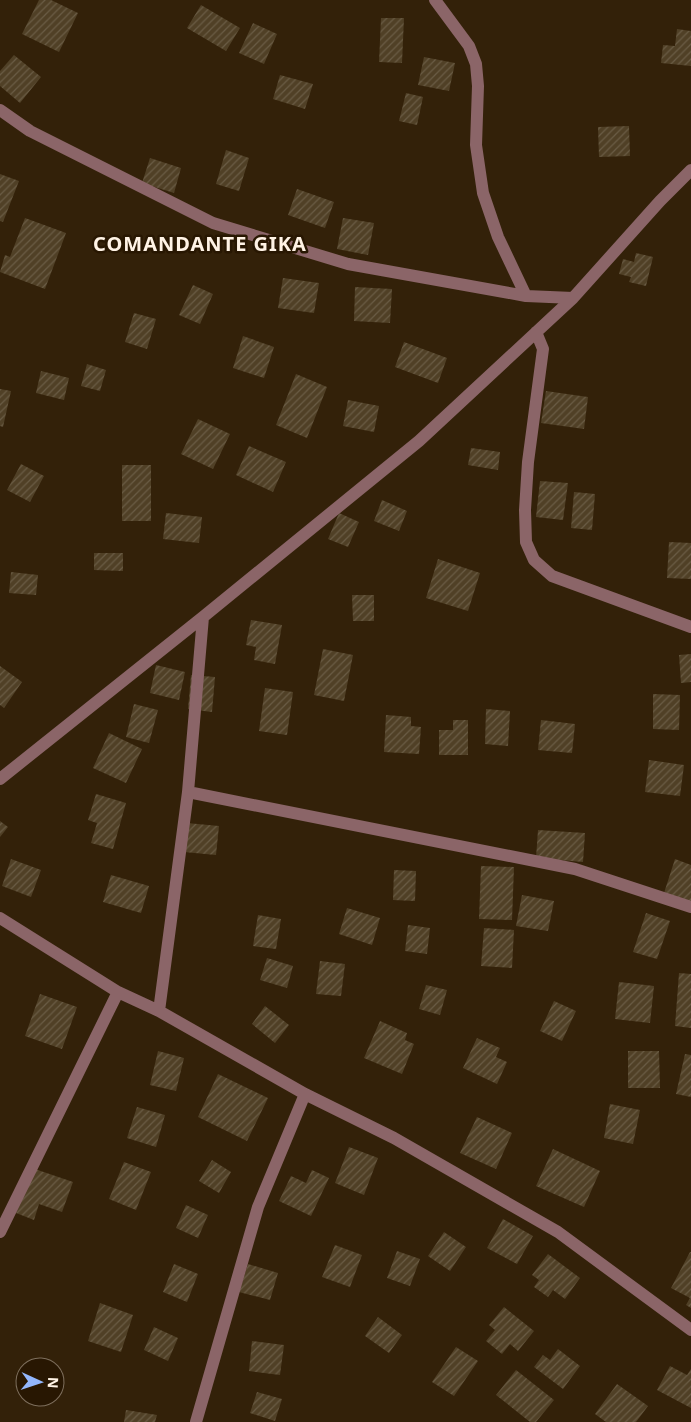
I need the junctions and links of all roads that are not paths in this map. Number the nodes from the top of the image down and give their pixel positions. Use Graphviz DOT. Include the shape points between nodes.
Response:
graph roads {
  1 [pos="435,0"];
  2 [pos="0,110"];
  3 [pos="691,170"];
  4 [pos="526,296"];
  5 [pos="573,298"];
  6 [pos="536,332"];
  7 [pos="203,617"];
  8 [pos="691,627"];
  9 [pos="0,779"];
  10 [pos="188,792"];
  11 [pos="691,907"];
  12 [pos="0,918"];
  13 [pos="118,992"];
  14 [pos="159,1011"];
  15 [pos="306,1094"];
  16 [pos="0,1232"];
  17 [pos="691,1330"];
  18 [pos="196,1422"];
  1 -- 4 [label="street" via="469,46 476,64 476,145 483,194 498,237"];
  2 -- 4 [label="street" via="30,131 213,223 348,264"];
  3 -- 5 [label="street"];
  4 -- 5 [label="street"];
  5 -- 6 [label="street"];
  6 -- 7 [label="street" via="419,441"];
  6 -- 8 [label="street" via="543,349 524,510 526,542 534,560 552,576"];
  7 -- 9 [label="street"];
  7 -- 10 [label="street"];
  10 -- 11 [label="street" via="575,868"];
  10 -- 14 [label="street"];
  12 -- 13 [label="street"];
  13 -- 14 [label="street"];
  13 -- 16 [label="street"];
  14 -- 15 [label="street"];
  15 -- 17 [label="street" via="394,1138 558,1232"];
  15 -- 18 [label="street" via="258,1207"];
}
